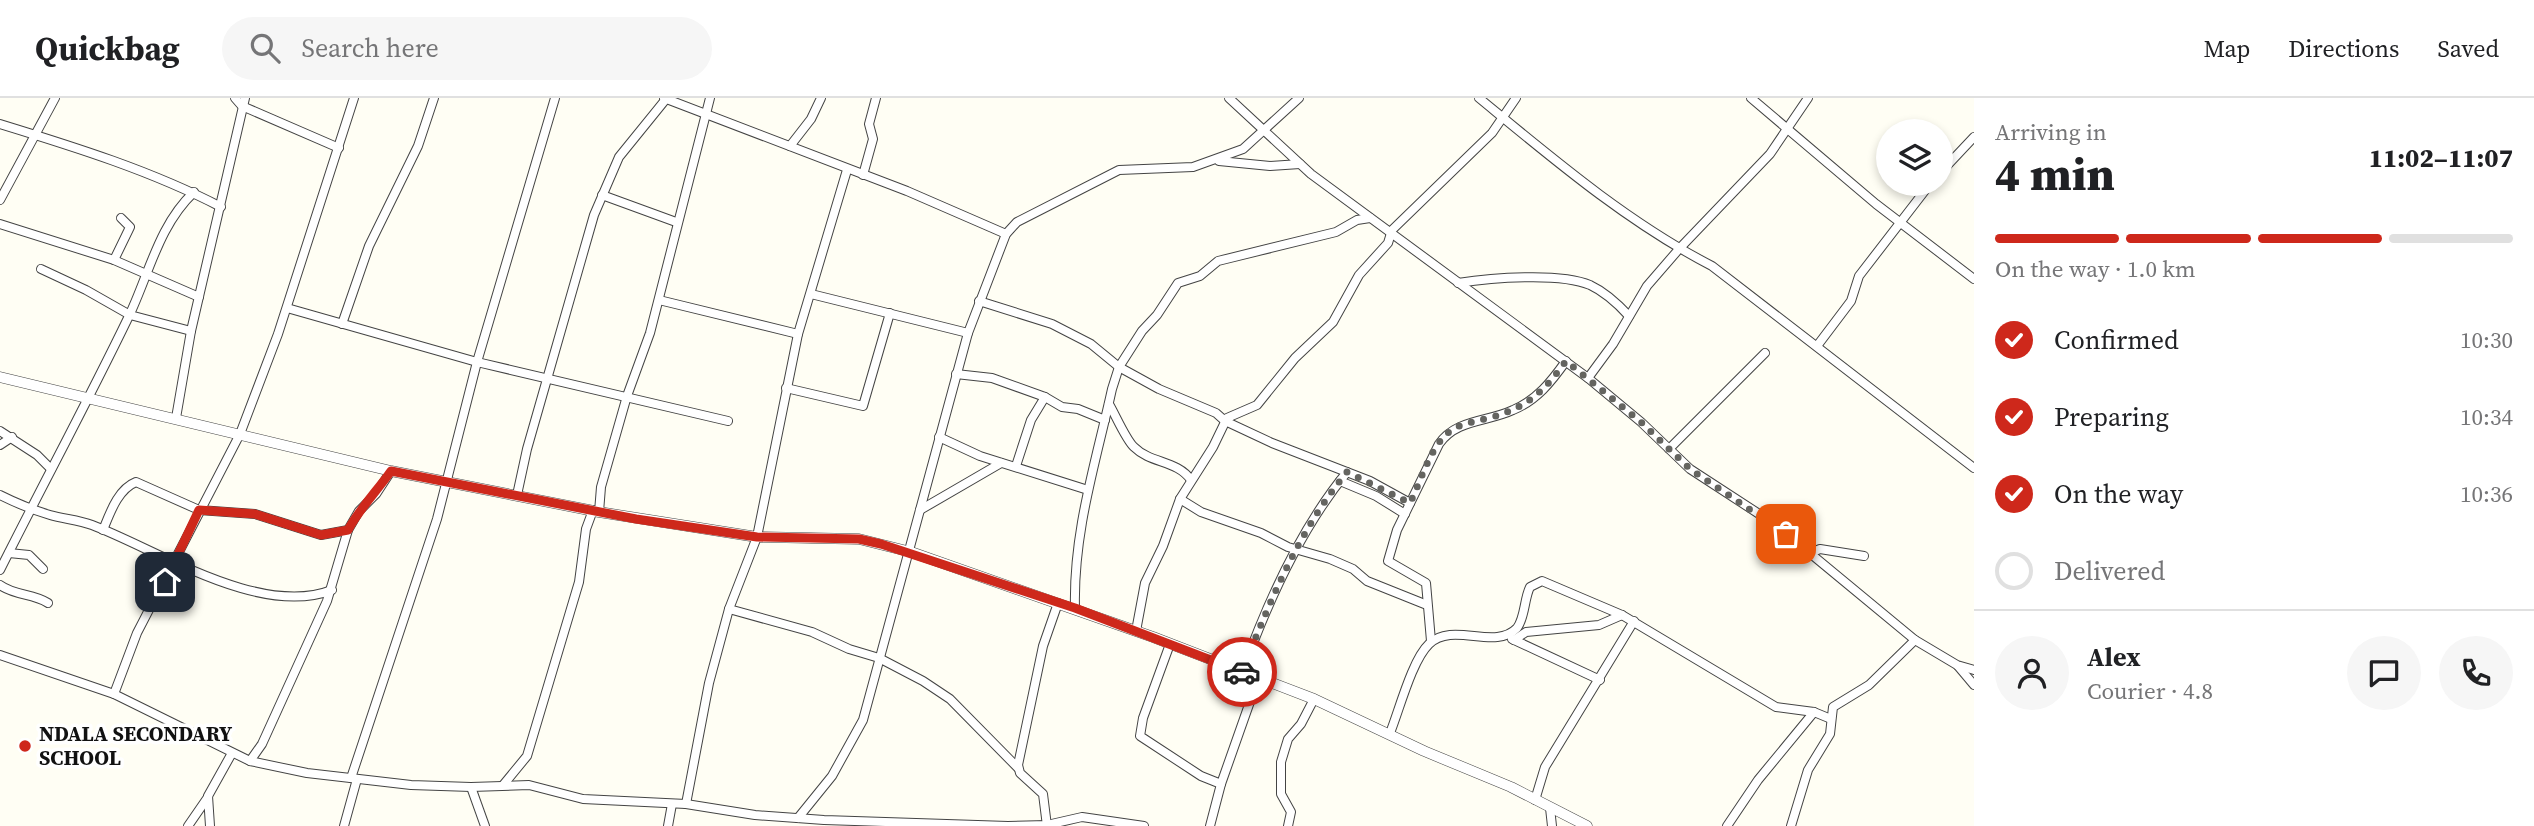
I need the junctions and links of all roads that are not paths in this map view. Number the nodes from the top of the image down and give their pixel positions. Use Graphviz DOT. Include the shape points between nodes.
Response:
graph roads {
  1 [pos="55,98"];
  2 [pos="235,98"];
  3 [pos="354,98"];
  4 [pos="434,98"];
  5 [pos="555,98"];
  6 [pos="665,98"];
  7 [pos="710,98"];
  8 [pos="821,98"];
  9 [pos="876,98"];
  10 [pos="1229,98"];
  11 [pos="1299,98"];
  12 [pos="1479,98"];
  13 [pos="1516,98"];
  14 [pos="1751,98"];
  15 [pos="1808,98"];
  16 [pos="244,102"];
  17 [pos="706,116"];
  18 [pos="1503,118"];
  19 [pos="0,124"];
  20 [pos="1789,127"];
  21 [pos="1265,132"];
  22 [pos="37,135"];
  23 [pos="1974,137"];
  24 [pos="790,146"];
  25 [pos="339,148"];
  26 [pos="1953,159"];
  27 [pos="1216,161"];
  28 [pos="1300,164"];
  29 [pos="847,170"];
  30 [pos="863,175"];
  31 [pos="194,192"];
  32 [pos="602,195"];
  33 [pos="1921,196"];
  34 [pos="0,200"];
  35 [pos="222,207"];
  36 [pos="121,218"];
  37 [pos="1370,218"];
  38 [pos="676,222"];
  39 [pos="1901,222"];
  40 [pos="0,224"];
  41 [pos="1006,234"];
  42 [pos="1391,234"];
  43 [pos="1679,249"];
  44 [pos="114,260"];
  45 [pos="41,269"];
  46 [pos="147,274"];
  47 [pos="1974,279"];
  48 [pos="1458,283"];
  49 [pos="811,294"];
  50 [pos="199,297"];
  51 [pos="659,300"];
  52 [pos="979,301"];
  53 [pos="286,308"];
  54 [pos="890,313"];
  55 [pos="130,315"];
  56 [pos="1629,316"];
  57 [pos="342,324"];
  58 [pos="191,331"];
  59 [pos="968,333"];
  60 [pos="798,334"];
  61 [pos="1817,346"];
  62 [pos="1765,353"];
  63 [pos="1566,361"];
  64 [pos="477,362"];
  65 [pos="1119,367"];
  66 [pos="956,374"];
  67 [pos="0,377"];
  68 [pos="547,378"];
  69 [pos="1588,378"];
  70 [pos="786,388"];
  71 [pos="627,396"];
  72 [pos="1045,397"];
  73 [pos="90,399"];
  74 [pos="1109,404"];
  75 [pos="176,418"];
  76 [pos="1105,420"];
  77 [pos="728,421"];
  78 [pos="1225,421"];
  79 [pos="0,431"];
  80 [pos="240,434"];
  81 [pos="12,437"];
  82 [pos="939,437"];
  83 [pos="0,445"];
  84 [pos="1669,449"];
  85 [pos="1000,463"];
  86 [pos="1016,466"];
  87 [pos="1974,468"];
  88 [pos="51,469"];
  89 [pos="391,471"];
  90 [pos="1347,472"];
  91 [pos="1191,480"];
  92 [pos="1340,481"];
  93 [pos="446,482"];
  94 [pos="1088,490"];
  95 [pos="0,495"];
  96 [pos="517,495"];
  97 [pos="1180,499"];
  98 [pos="1410,503"];
  99 [pos="33,510"];
  100 [pos="199,510"];
  101 [pos="920,510"];
  102 [pos="596,511"];
  103 [pos="1405,514"];
  104 [pos="103,530"];
  105 [pos="348,530"];
  106 [pos="757,537"];
  107 [pos="1297,547"];
  108 [pos="911,552"];
  109 [pos="9,553"];
  110 [pos="1810,553"];
  111 [pos="1864,556"];
  112 [pos="174,562"];
  113 [pos="43,569"];
  114 [pos="0,570"];
  115 [pos="0,585"];
  116 [pos="332,590"];
  117 [pos="14,593"];
  118 [pos="0,595"];
  119 [pos="1058,603"];
  120 [pos="48,604"];
  121 [pos="1427,605"];
  122 [pos="1075,608"];
  123 [pos="729,609"];
  124 [pos="1622,615"];
  125 [pos="1634,621"];
  126 [pos="1136,631"];
  127 [pos="1498,637"];
  128 [pos="1514,640"];
  129 [pos="1915,640"];
  130 [pos="1431,641"];
  131 [pos="1170,644"];
  132 [pos="0,655"];
  133 [pos="879,658"];
  134 [pos="1957,664"];
  135 [pos="1974,670"];
  136 [pos="1242,673"];
  137 [pos="1258,679"];
  138 [pos="1600,680"];
  139 [pos="1974,685"];
  140 [pos="114,694"];
  141 [pos="1314,699"];
  142 [pos="1814,712"];
  143 [pos="1831,719"];
  144 [pos="1390,733"];
  145 [pos="232,754"];
  146 [pos="250,761"];
  147 [pos="1018,768"];
  148 [pos="354,779"];
  149 [pos="1221,784"];
  150 [pos="504,785"];
  151 [pos="471,787"];
  152 [pos="208,796"];
  153 [pos="1535,800"];
  154 [pos="672,804"];
  155 [pos="685,804"];
  156 [pos="1550,808"];
  157 [pos="798,818"];
  158 [pos="1095,822"];
  159 [pos="1047,825"];
  160 [pos="188,826"];
  161 [pos="210,826"];
  162 [pos="344,826"];
  163 [pos="485,826"];
  164 [pos="668,826"];
  165 [pos="1144,826"];
  166 [pos="1210,826"];
  167 [pos="1288,826"];
  168 [pos="1552,826"];
  169 [pos="1587,826"];
  170 [pos="1727,826"];
  171 [pos="1791,826"];
  1 -- 22 [label="street"];
  2 -- 16 [label="street"];
  3 -- 25 [label="street"];
  4 -- 57 [label="street" via="418,146 369,246"];
  5 -- 64 [label="street"];
  6 -- 17 [label="street"];
  6 -- 32 [label="street" via="619,158"];
  7 -- 17 [label="street"];
  8 -- 24 [label="street"];
  9 -- 30 [label="street" via="869,124 873,139"];
  10 -- 21 [label="street"];
  11 -- 21 [label="street"];
  12 -- 18 [label="street"];
  13 -- 18 [label="street"];
  14 -- 20 [label="street"];
  15 -- 20 [label="street"];
  16 -- 25 [label="street" via="305,136"];
  16 -- 35 [label="street"];
  17 -- 24 [label="street"];
  17 -- 38 [label="street"];
  18 -- 42 [label="street"];
  18 -- 43 [label="street"];
  19 -- 22 [label="street"];
  20 -- 39 [label="street"];
  20 -- 43 [label="street" via="1770,154"];
  21 -- 27 [label="street" via="1249,146"];
  21 -- 28 [label="street"];
  22 -- 31 [label="street"];
  22 -- 34 [label="street"];
  23 -- 26 [label="street"];
  24 -- 29 [label="street"];
  25 -- 53 [label="street"];
  27 -- 28 [label="street"];
  27 -- 41 [label="street" via="1193,167 1119,170 1017,222"];
  28 -- 37 [label="street"];
  29 -- 30 [label="street"];
  29 -- 49 [label="street"];
  30 -- 41 [label="street"];
  31 -- 35 [label="street"];
  31 -- 46 [label="street" via="161,237"];
  32 -- 38 [label="street"];
  32 -- 68 [label="street"];
  33 -- 39 [label="street"];
  35 -- 50 [label="street"];
  36 -- 44 [label="street" via="130,227"];
  37 -- 42 [label="street"];
  37 -- 65 [label="street" via="1336,232 1218,261 1200,276 1178,283"];
  38 -- 51 [label="street"];
  39 -- 47 [label="street"];
  39 -- 61 [label="street" via="1859,276 1851,301"];
  40 -- 44 [label="street"];
  41 -- 52 [label="street"];
  42 -- 48 [label="street"];
  42 -- 78 [label="street" via="1325,331 1295,358 1256,405"];
  43 -- 56 [label="street" via="1647,286"];
  43 -- 61 [label="street" via="1712,266"];
  44 -- 46 [label="street"];
  45 -- 55 [label="street"];
  46 -- 50 [label="street"];
  46 -- 55 [label="street"];
  48 -- 56 [label="street" via="1516,278 1582,282"];
  48 -- 63 [label="street"];
  49 -- 54 [label="street"];
  49 -- 60 [label="street"];
  50 -- 58 [label="street"];
  51 -- 60 [label="street"];
  51 -- 71 [label="street"];
  52 -- 59 [label="street"];
  52 -- 65 [label="street" via="1052,324 1091,344"];
  53 -- 57 [label="street"];
  53 -- 80 [label="street"];
  54 -- 59 [label="street"];
  54 -- 70 [label="street" via="863,405"];
  55 -- 58 [label="street"];
  55 -- 73 [label="street"];
  56 -- 69 [label="street"];
  57 -- 64 [label="street"];
  58 -- 75 [label="street"];
  59 -- 66 [label="street"];
  60 -- 70 [label="street"];
  61 -- 87 [label="street"];
  62 -- 84 [label="street"];
  63 -- 69 [label="street"];
  63 -- 98 [label="street" via="1543,392 1515,410 1448,433"];
  64 -- 68 [label="street"];
  64 -- 93 [label="street"];
  65 -- 74 [label="street"];
  65 -- 78 [label="street"];
  66 -- 72 [label="street" via="987,376"];
  66 -- 82 [label="street"];
  67 -- 73 [label="street"];
  68 -- 71 [label="street"];
  68 -- 96 [label="street"];
  69 -- 84 [label="street"];
  70 -- 106 [label="street"];
  71 -- 77 [label="street"];
  71 -- 102 [label="street"];
  72 -- 76 [label="street"];
  72 -- 86 [label="street" via="1027,429"];
  73 -- 75 [label="street"];
  73 -- 88 [label="street"];
  74 -- 76 [label="street"];
  74 -- 91 [label="street" via="1133,447 1184,471"];
  75 -- 80 [label="street"];
  76 -- 94 [label="street"];
  78 -- 90 [label="street"];
  78 -- 91 [label="street"];
  79 -- 81 [label="street"];
  80 -- 89 [label="street"];
  80 -- 100 [label="street"];
  81 -- 83 [label="street"];
  81 -- 88 [label="street"];
  82 -- 85 [label="street"];
  82 -- 101 [label="street"];
  84 -- 110 [label="street" via="1690,469"];
  85 -- 86 [label="street"];
  85 -- 101 [label="street"];
  86 -- 94 [label="street"];
  88 -- 99 [label="street"];
  89 -- 93 [label="street"];
  89 -- 105 [label="street"];
  90 -- 92 [label="street"];
  90 -- 98 [label="street"];
  91 -- 97 [label="street"];
  92 -- 103 [label="street"];
  92 -- 107 [label="street"];
  93 -- 96 [label="street"];
  93 -- 148 [label="street"];
  94 -- 122 [label="street" via="1074,571"];
  95 -- 99 [label="street"];
  96 -- 102 [label="street"];
  97 -- 107 [label="street" via="1201,512"];
  97 -- 126 [label="street" via="1145,583"];
  98 -- 103 [label="street"];
  99 -- 104 [label="street"];
  99 -- 109 [label="street"];
  100 -- 104 [label="street" via="134,483 112,507"];
  100 -- 105 [label="street" via="255,514 321,535"];
  100 -- 112 [label="street"];
  101 -- 108 [label="street"];
  102 -- 106 [label="street"];
  102 -- 150 [label="street" via="586,529 579,582 527,756"];
  103 -- 121 [label="street" via="1388,561 1424,580"];
  104 -- 112 [label="street"];
  105 -- 116 [label="street"];
  106 -- 108 [label="street" via="859,539"];
  106 -- 123 [label="street"];
  107 -- 121 [label="street"];
  107 -- 136 [label="street"];
  108 -- 119 [label="street"];
  108 -- 133 [label="street"];
  109 -- 113 [label="street" via="29,555"];
  109 -- 114 [label="street"];
  110 -- 111 [label="street" via="1820,549"];
  110 -- 129 [label="street"];
  112 -- 116 [label="street" via="223,582 281,595 314,596"];
  112 -- 140 [label="street" via="137,633"];
  115 -- 117 [label="street"];
  116 -- 146 [label="street"];
  117 -- 118 [label="street"];
  117 -- 120 [label="street"];
  119 -- 122 [label="street"];
  119 -- 147 [label="street" via="1043,646"];
  121 -- 130 [label="street"];
  122 -- 126 [label="street"];
  123 -- 133 [label="street" via="812,632"];
  123 -- 155 [label="street" via="705,699"];
  124 -- 125 [label="street"];
  124 -- 127 [label="street" via="1554,584 1536,582 1528,592 1518,627"];
  124 -- 128 [label="street" via="1587,628 1527,632"];
  125 -- 138 [label="street"];
  125 -- 142 [label="street" via="1776,707"];
  126 -- 131 [label="street"];
  127 -- 128 [label="street"];
  127 -- 130 [label="street" via="1452,635"];
  128 -- 138 [label="street"];
  129 -- 134 [label="street"];
  129 -- 143 [label="street" via="1869,685 1835,706"];
  130 -- 144 [label="street" via="1416,665"];
  131 -- 136 [label="street"];
  131 -- 149 [label="street" via="1140,736"];
  132 -- 140 [label="street"];
  133 -- 147 [label="street" via="941,692"];
  133 -- 157 [label="street" via="860,728 827,783"];
  134 -- 135 [label="street"];
  134 -- 139 [label="street"];
  136 -- 137 [label="street"];
  137 -- 141 [label="street"];
  137 -- 149 [label="street"];
  138 -- 153 [label="street" via="1545,767"];
  140 -- 145 [label="street"];
  141 -- 144 [label="street"];
  141 -- 167 [label="street" via="1288,739 1281,762 1281,794 1291,812"];
  142 -- 143 [label="street"];
  142 -- 170 [label="street"];
  143 -- 171 [label="street" via="1830,734 1804,780"];
  144 -- 153 [label="street"];
  145 -- 146 [label="street"];
  145 -- 152 [label="street"];
  146 -- 148 [label="street"];
  147 -- 159 [label="street" via="1043,794"];
  148 -- 151 [label="street"];
  148 -- 162 [label="street"];
  149 -- 166 [label="street"];
  150 -- 151 [label="street"];
  150 -- 154 [label="street" via="540,786 592,800"];
  151 -- 163 [label="street"];
  152 -- 160 [label="street"];
  152 -- 161 [label="street"];
  153 -- 156 [label="street"];
  154 -- 155 [label="street"];
  154 -- 164 [label="street"];
  155 -- 157 [label="street"];
  156 -- 168 [label="street"];
  156 -- 169 [label="street"];
  157 -- 159 [label="street"];
  158 -- 159 [label="street" via="1076,817"];
  158 -- 165 [label="street"];
}
